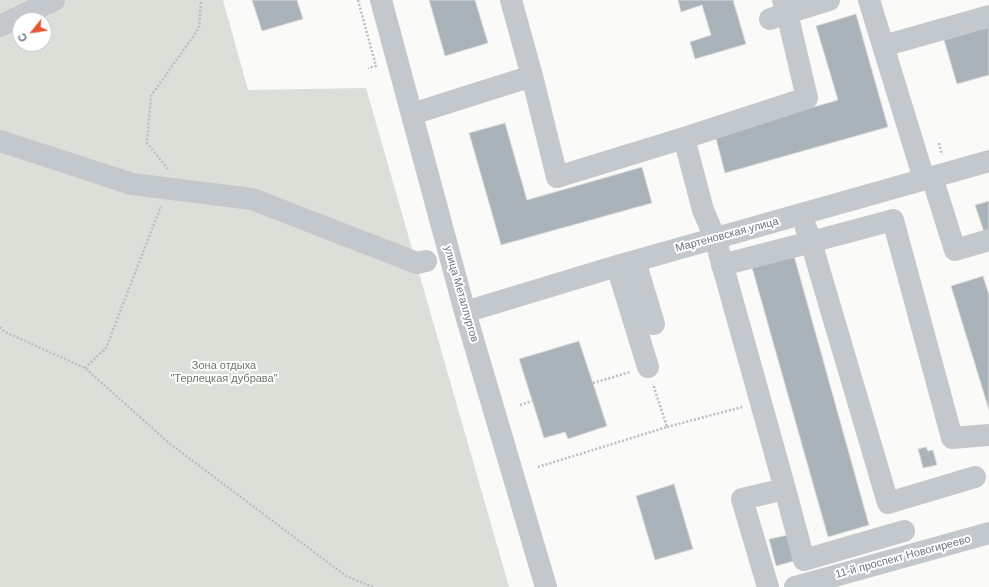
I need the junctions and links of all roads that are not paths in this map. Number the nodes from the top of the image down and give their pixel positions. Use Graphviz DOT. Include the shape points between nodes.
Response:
graph roads {
  1 [pos="54,0"];
  2 [pos="381,0"];
  3 [pos="511,0"];
  4 [pos="829,0"];
  5 [pos="869,0"];
  6 [pos="780,11"];
  7 [pos="989,16"];
  8 [pos="0,26"];
  9 [pos="883,46"];
  10 [pos="532,76"];
  11 [pos="412,114"];
  12 [pos="684,138"];
  13 [pos="0,141"];
  14 [pos="989,161"];
  15 [pos="928,178"];
  16 [pos="802,215"];
  17 [pos="715,238"];
  18 [pos="989,240"];
  19 [pos="811,242"];
  20 [pos="426,261"];
  21 [pos="626,263"];
  22 [pos="722,265"];
  23 [pos="465,312"];
  24 [pos="654,324"];
  25 [pos="648,367"];
  26 [pos="989,435"];
  27 [pos="975,477"];
  28 [pos="785,489"];
  29 [pos="888,503"];
  30 [pos="904,531"];
  31 [pos="989,533"];
  32 [pos="917,553"];
  33 [pos="546,587"];
  34 [pos="768,587"];
  35 [pos="795,587"];
  1 -- 8 [label="street"];
  2 -- 11 [label="street, улица Металлургов"];
  3 -- 10 [label="street"];
  4 -- 6 [label="street"];
  5 -- 9 [label="street"];
  6 -- 12 [label="street" via="807,98"];
  7 -- 9 [label="street"];
  9 -- 15 [label="street"];
  10 -- 11 [label="street"];
  10 -- 12 [label="street" via="557,177"];
  11 -- 23 [label="street, улица Металлургов"];
  12 -- 17 [label="street" via="703,210"];
  13 -- 20 [label="street" via="132,184 252,199 417,263"];
  14 -- 15 [label="street, Мартеновская улица"];
  15 -- 16 [label="street, Мартеновская улица"];
  15 -- 18 [label="street" via="955,250"];
  16 -- 17 [label="street, Мартеновская улица"];
  16 -- 19 [label="street"];
  17 -- 21 [label="street, Мартеновская улица"];
  17 -- 22 [label="street"];
  19 -- 22 [label="street"];
  19 -- 26 [label="street" via="893,220 952,438"];
  19 -- 29 [label="street"];
  21 -- 23 [label="street, Мартеновская улица"];
  21 -- 24 [label="street"];
  21 -- 25 [label="street"];
  22 -- 28 [label="street"];
  23 -- 33 [label="street, улица Металлургов"];
  27 -- 29 [label="street"];
  28 -- 30 [label="street" via="804,560"];
  28 -- 34 [label="street" via="742,499"];
  29 -- 30 [label="street"];
  30 -- 32 [label="street"];
  31 -- 32 [label="street, 11-й проспект Новогиреево"];
  32 -- 35 [label="street, 11-й проспект Новогиреево"];
}
